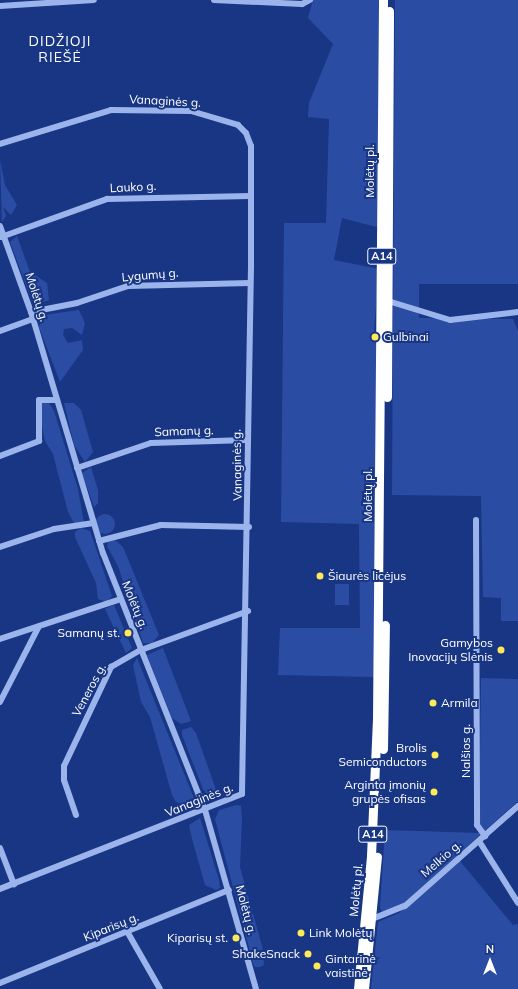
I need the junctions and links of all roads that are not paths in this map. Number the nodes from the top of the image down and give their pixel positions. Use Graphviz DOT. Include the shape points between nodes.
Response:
graph roads {
  1 [pos="94,0"];
  2 [pos="214,0"];
  3 [pos="310,0"];
  4 [pos="383,0"];
  5 [pos="390,0"];
  6 [pos="0,6"];
  7 [pos="0,144"];
  8 [pos="250,196"];
  9 [pos="0,226"];
  10 [pos="2,237"];
  11 [pos="250,283"];
  12 [pos="388,301"];
  13 [pos="31,312"];
  14 [pos="518,312"];
  15 [pos="33,319"];
  16 [pos="0,331"];
  17 [pos="57,400"];
  18 [pos="247,440"];
  19 [pos="0,456"];
  20 [pos="77,468"];
  21 [pos="476,520"];
  22 [pos="94,523"];
  23 [pos="249,527"];
  24 [pos="100,541"];
  25 [pos="0,547"];
  26 [pos="121,599"];
  27 [pos="248,611"];
  28 [pos="39,626"];
  29 [pos="0,639"];
  30 [pos="141,650"];
  31 [pos="0,702"];
  32 [pos="518,806"];
  33 [pos="205,810"];
  34 [pos="76,814"];
  35 [pos="485,836"];
  36 [pos="479,841"];
  37 [pos="0,848"];
  38 [pos="14,884"];
  39 [pos="0,889"];
  40 [pos="229,890"];
  41 [pos="518,903"];
  42 [pos="372,919"];
  43 [pos="128,933"];
  44 [pos="0,983"];
  45 [pos="160,989"];
  46 [pos="256,989"];
  47 [pos="358,989"];
  48 [pos="364,989"];
  1 -- 6 [label="street"];
  2 -- 3 [label="street" via="302,4"];
  4 -- 47 [label="highway, Molėtų pl. / A14" via="378,720 371,856"];
  5 -- 12 [label="highway, Molėtų pl. / A14"];
  7 -- 8 [label="street, Vanaginės g." via="111,110 178,110 209,115 238,125 246,133 251,151"];
  8 -- 10 [label="street, Lauko g." via="107,199"];
  8 -- 11 [label="street, Vanaginės g."];
  9 -- 10 [label="street, Molėtų g."];
  10 -- 13 [label="street, Molėtų g."];
  11 -- 13 [label="street, Lygumų g." via="134,285"];
  11 -- 18 [label="street, Vanaginės g."];
  12 -- 14 [label="street" via="450,320"];
  12 -- 42 [label="highway, Molėtų pl. / A14" via="384,727"];
  13 -- 15 [label="street, Molėtų g."];
  15 -- 16 [label="street"];
  15 -- 17 [label="street, Molėtų g."];
  17 -- 19 [label="street" via="39,400 36,411 41,436 38,442"];
  17 -- 20 [label="street, Molėtų g."];
  18 -- 20 [label="street, Samanų g." via="151,442"];
  18 -- 23 [label="street, Vanaginės g."];
  20 -- 22 [label="street, Molėtų g."];
  21 -- 35 [label="street, Nalšios g." via="477,825"];
  22 -- 24 [label="street, Molėtų g."];
  22 -- 25 [label="street" via="54,529"];
  23 -- 24 [label="street" via="156,526"];
  23 -- 27 [label="street, Vanaginės g."];
  24 -- 26 [label="street, Molėtų g."];
  26 -- 28 [label="street"];
  26 -- 30 [label="street, Molėtų g."];
  27 -- 30 [label="street, Veneros g."];
  27 -- 33 [label="street, Vanaginės g." via="242,794"];
  28 -- 29 [label="street"];
  28 -- 31 [label="street"];
  30 -- 33 [label="street, Molėtų g."];
  30 -- 34 [label="street, Veneros g." via="111,667 67,756 63,776"];
  32 -- 35 [label="street, Melkio g."];
  33 -- 38 [label="street, Vanaginės g."];
  33 -- 40 [label="street, Molėtų g."];
  35 -- 36 [label="street, Melkio g."];
  36 -- 41 [label="street"];
  36 -- 42 [label="street, Melkio g." via="405,906"];
  37 -- 38 [label="street"];
  38 -- 39 [label="street, Vanaginės g."];
  40 -- 43 [label="street, Kiparisų g."];
  40 -- 46 [label="street, Molėtų g."];
  42 -- 48 [label="highway, Molėtų pl. / A14"];
  43 -- 44 [label="street, Kiparisų g."];
  43 -- 45 [label="street"];
}
